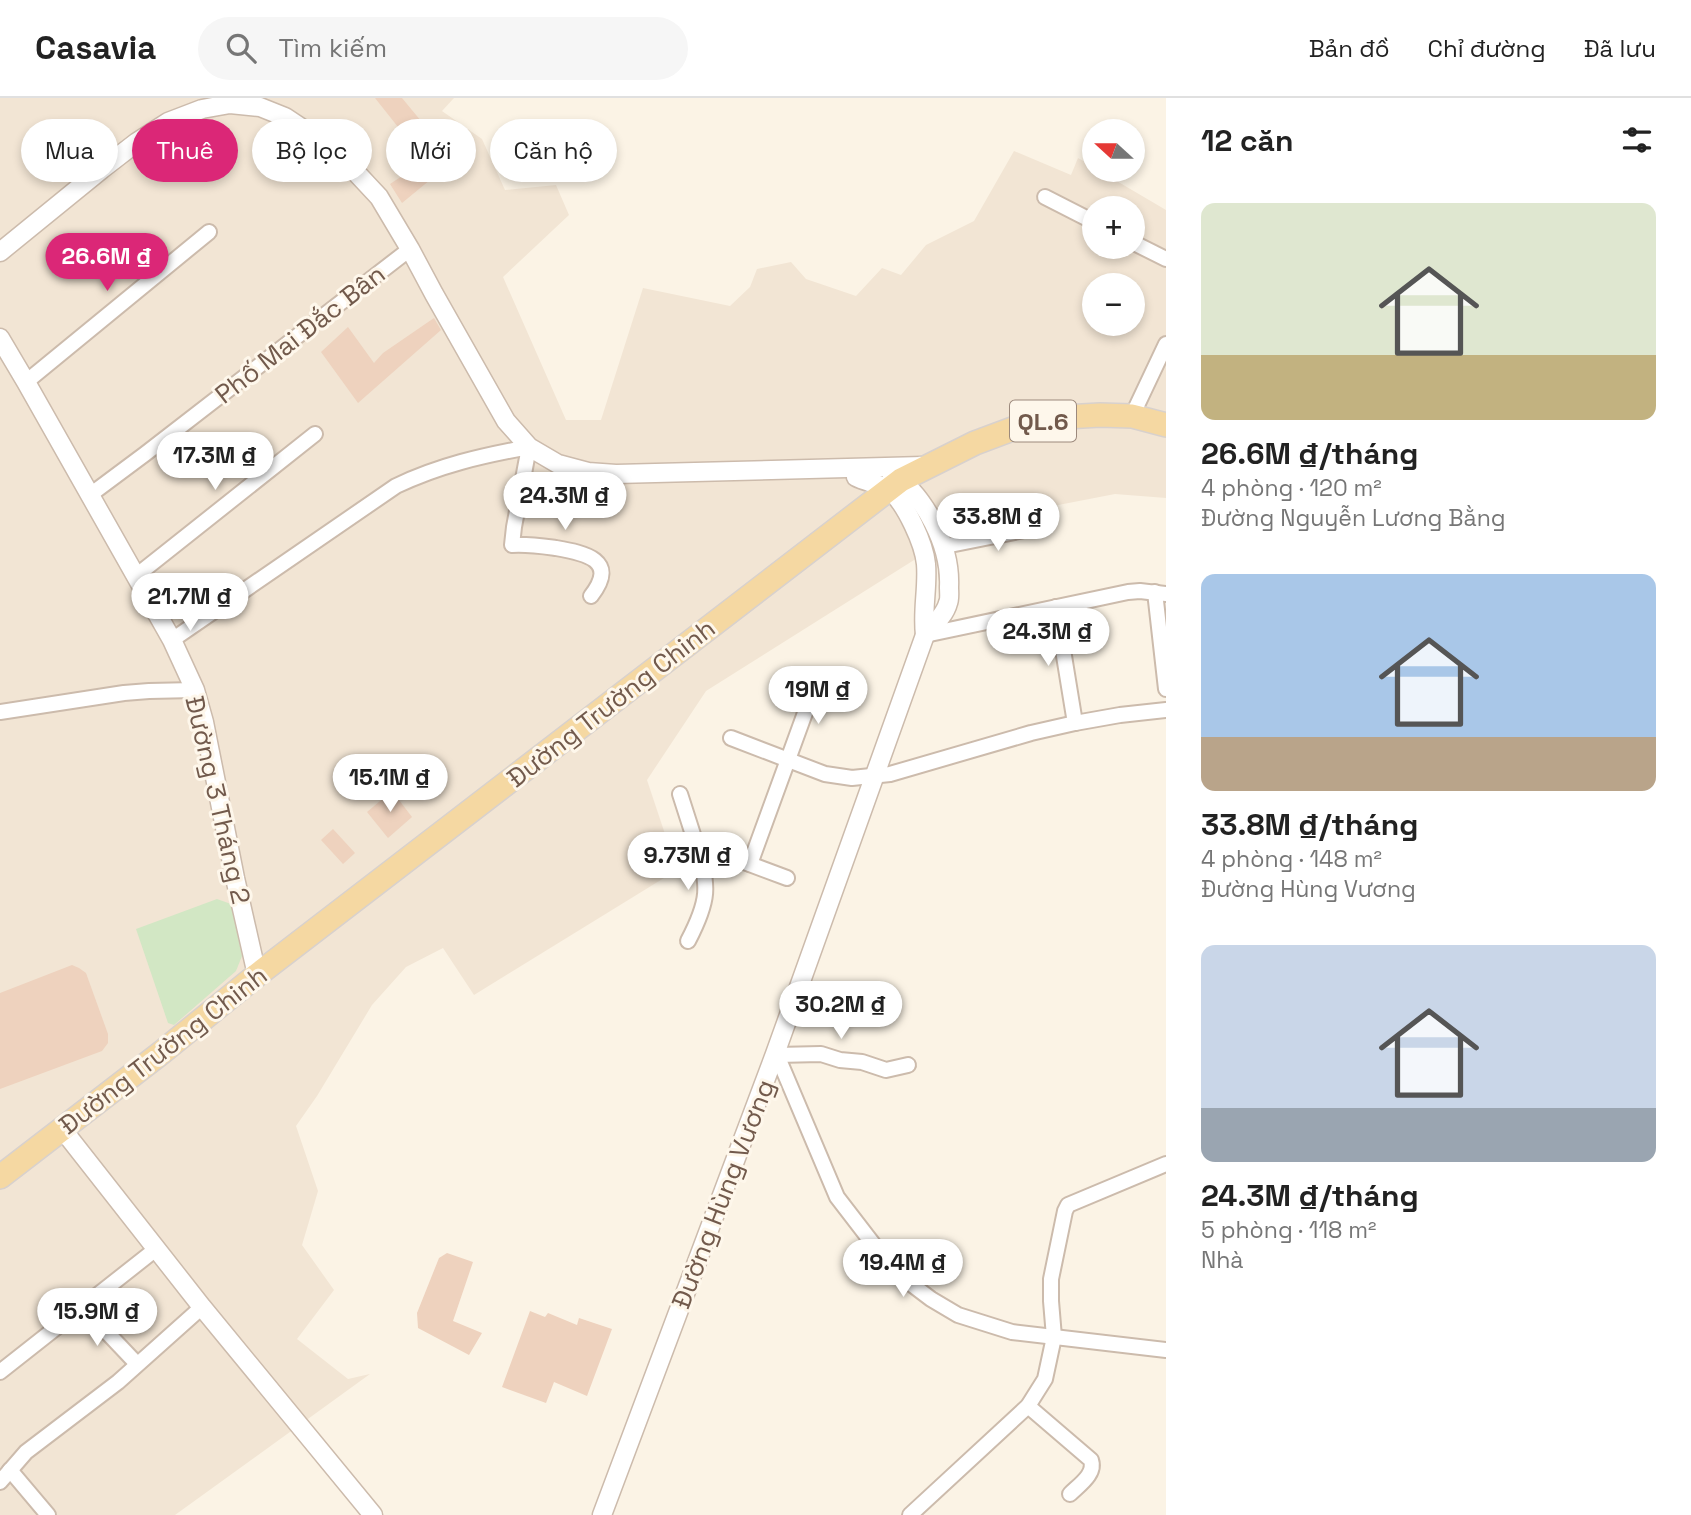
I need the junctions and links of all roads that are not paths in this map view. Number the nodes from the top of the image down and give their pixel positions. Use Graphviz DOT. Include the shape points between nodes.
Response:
graph roads {
  1 [pos="1045,197"];
  2 [pos="1082,216"];
  3 [pos="209,232"];
  4 [pos="1145,248"];
  5 [pos="410,249"];
  6 [pos="0,252"];
  7 [pos="1166,259"];
  8 [pos="0,338"];
  9 [pos="1166,344"];
  10 [pos="26,382"];
  11 [pos="1132,416"];
  12 [pos="1166,425"];
  13 [pos="315,434"];
  14 [pos="529,447"];
  15 [pos="851,473"];
  16 [pos="891,479"];
  17 [pos="90,495"];
  18 [pos="854,516"];
  19 [pos="1044,526"];
  20 [pos="945,546"];
  21 [pos="136,576"];
  22 [pos="1160,593"];
  23 [pos="591,596"];
  24 [pos="1056,607"];
  25 [pos="925,635"];
  26 [pos="172,640"];
  27 [pos="817,680"];
  28 [pos="1166,689"];
  29 [pos="195,690"];
  30 [pos="1166,710"];
  31 [pos="0,712"];
  32 [pos="1075,723"];
  33 [pos="731,738"];
  34 [pos="787,760"];
  35 [pos="874,776"];
  36 [pos="680,794"];
  37 [pos="696,844"];
  38 [pos="750,864"];
  39 [pos="787,878"];
  40 [pos="688,941"];
  41 [pos="257,975"];
  42 [pos="776,1055"];
  43 [pos="908,1065"];
  44 [pos="63,1130"];
  45 [pos="1166,1164"];
  46 [pos="0,1177"];
  47 [pos="156,1249"];
  48 [pos="83,1307"];
  49 [pos="202,1307"];
  50 [pos="1054,1337"];
  51 [pos="1166,1350"];
  52 [pos="137,1364"];
  53 [pos="0,1372"];
  54 [pos="1028,1406"];
  55 [pos="10,1470"];
  56 [pos="0,1482"];
  57 [pos="1070,1494"];
  58 [pos="48,1515"];
  59 [pos="373,1515"];
  60 [pos="602,1515"];
  61 [pos="910,1515"];
  1 -- 2 [label="street"];
  3 -- 10 [label="street"];
  4 -- 7 [label="street"];
  5 -- 6 [label="street" via="379,197 336,150 285,117 260,107 230,104 168,122"];
  5 -- 14 [label="street" via="506,421"];
  5 -- 17 [label="street, Phố Mai Đắc Bân"];
  8 -- 10 [label="street, Đường 3 Tháng 2"];
  9 -- 11 [label="street"];
  10 -- 17 [label="street, Đường 3 Tháng 2"];
  11 -- 12 [label="main road, QL.6"];
  11 -- 16 [label="main road, Đường Trường Chinh / QL.6" via="1065,416 1026,424"];
  13 -- 21 [label="street"];
  14 -- 15 [label="street" via="558,464 588,472"];
  14 -- 23 [label="street" via="512,545 594,558 602,576"];
  14 -- 26 [label="street" via="474,457 396,486"];
  15 -- 16 [label="street"];
  15 -- 18 [label="street" via="859,485"];
  16 -- 18 [label="main road, Đường Trường Chinh / QL.6"];
  16 -- 20 [label="street, Đường Hùng Vương" via="931,518"];
  16 -- 25 [label="street, Đường Hùng Vương" via="919,536 926,562"];
  17 -- 21 [label="street, Đường 3 Tháng 2"];
  18 -- 41 [label="main road, Đường Trường Chinh / QL.6"];
  19 -- 20 [label="street"];
  20 -- 25 [label="street, Đường Hùng Vương" via="948,604"];
  21 -- 26 [label="street, Đường 3 Tháng 2"];
  22 -- 24 [label="street" via="1128,592"];
  22 -- 28 [label="street"];
  24 -- 25 [label="street"];
  24 -- 32 [label="street"];
  25 -- 35 [label="street, Đường Hùng Vương"];
  26 -- 29 [label="street, Đường 3 Tháng 2"];
  27 -- 34 [label="street"];
  29 -- 31 [label="street" via="124,693"];
  29 -- 41 [label="street, Đường 3 Tháng 2"];
  30 -- 32 [label="street"];
  32 -- 35 [label="street"];
  33 -- 34 [label="street"];
  34 -- 35 [label="street" via="839,778"];
  34 -- 38 [label="street"];
  35 -- 42 [label="street, Đường Hùng Vương"];
  36 -- 37 [label="street"];
  37 -- 38 [label="street"];
  37 -- 40 [label="street" via="705,899"];
  38 -- 39 [label="street"];
  41 -- 44 [label="main road, Đường Trường Chinh / QL.6"];
  42 -- 43 [label="street" via="821,1054 886,1070"];
  42 -- 50 [label="street" via="837,1197 898,1274 958,1315 1012,1332"];
  42 -- 60 [label="street, Đường Hùng Vương"];
  44 -- 46 [label="main road, Đường Trường Chinh / QL.6"];
  44 -- 47 [label="street"];
  45 -- 50 [label="street" via="1068,1205 1051,1279"];
  47 -- 48 [label="street"];
  47 -- 49 [label="street"];
  48 -- 52 [label="street"];
  48 -- 53 [label="street"];
  49 -- 52 [label="street"];
  49 -- 59 [label="street"];
  50 -- 51 [label="street"];
  50 -- 54 [label="street" via="1045,1379"];
  52 -- 55 [label="street" via="26,1452"];
  54 -- 57 [label="street" via="1091,1460 1090,1473"];
  54 -- 61 [label="street"];
  55 -- 56 [label="street"];
  55 -- 58 [label="street"];
}
